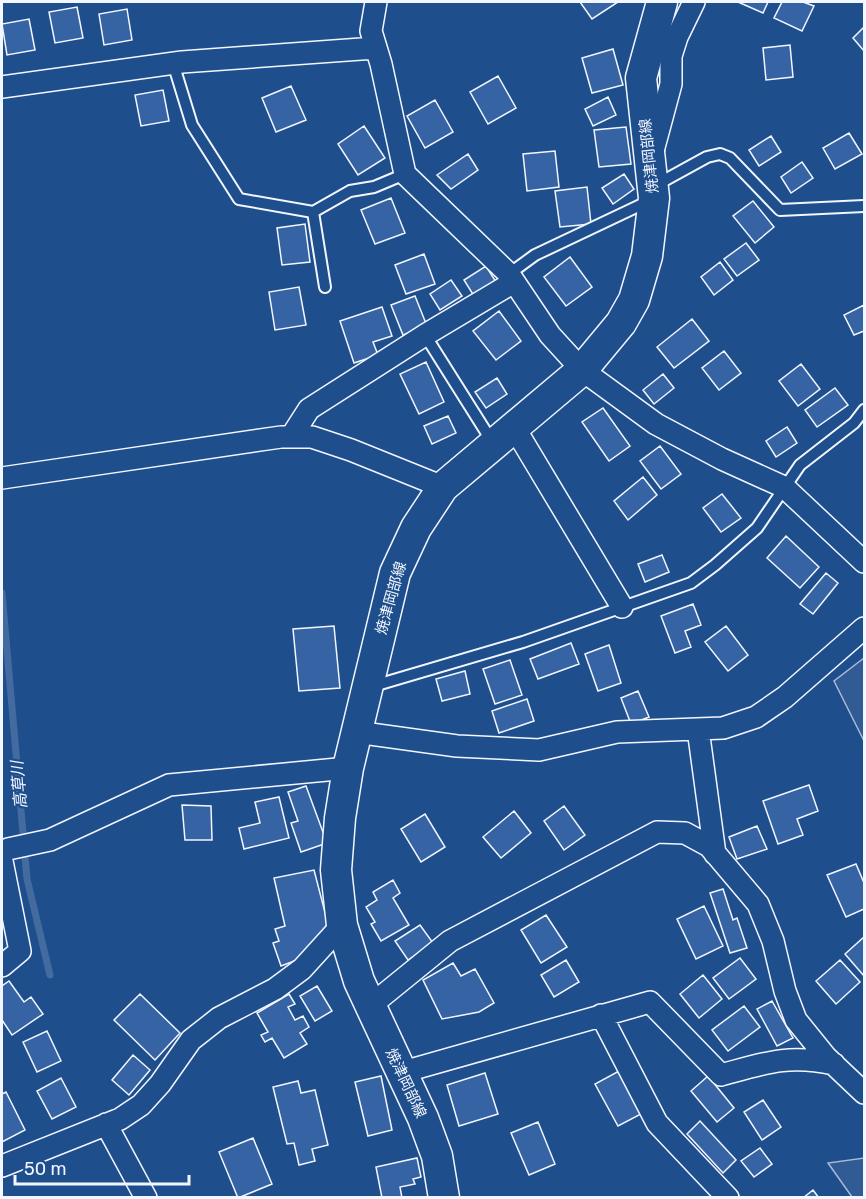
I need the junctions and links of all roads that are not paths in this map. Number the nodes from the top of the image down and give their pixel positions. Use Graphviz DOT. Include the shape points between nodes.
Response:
graph roads {
  1 [pos="376,2"];
  2 [pos="662,2"];
  3 [pos="694,2"];
  4 [pos="375,48"];
  5 [pos="173,63"];
  6 [pos="2,87"];
  7 [pos="405,174"];
  8 [pos="652,182"];
  9 [pos="864,206"];
  10 [pos="313,212"];
  11 [pos="511,278"];
  12 [pos="326,287"];
  13 [pos="425,335"];
  14 [pos="582,370"];
  15 [pos="864,410"];
  16 [pos="504,435"];
  17 [pos="291,437"];
  18 [pos="9,477"];
  19 [pos="443,486"];
  20 [pos="784,487"];
  21 [pos="864,562"];
  22 [pos="622,607"];
  23 [pos="864,628"];
  24 [pos="367,687"];
  25 [pos="698,729"];
  26 [pos="356,732"];
  27 [pos="348,768"];
  28 [pos="715,854"];
  29 [pos="5,855"];
  30 [pos="342,925"];
  31 [pos="2,966"];
  32 [pos="370,1006"];
  33 [pos="601,1015"];
  34 [pos="834,1064"];
  35 [pos="403,1072"];
  36 [pos="864,1093"];
  37 [pos="106,1124"];
  38 [pos="2,1166"];
  39 [pos="146,1197"];
  40 [pos="444,1197"];
  41 [pos="728,1197"];
  1 -- 4 [label="street" via="371,31"];
  2 -- 8 [label="main road, 焼津岡部線" via="642,78"];
  3 -- 8 [label="street" via="671,56 671,84"];
  4 -- 5 [label="street"];
  4 -- 7 [label="street"];
  5 -- 6 [label="street"];
  5 -- 10 [label="lane" via="192,125 239,199"];
  7 -- 10 [label="lane" via="374,187 350,191"];
  7 -- 11 [label="street"];
  8 -- 9 [label="lane" via="720,154 730,158 780,210"];
  8 -- 11 [label="lane" via="535,255"];
  8 -- 14 [label="main road, 焼津岡部線" via="647,256 634,300 621,323"];
  10 -- 12 [label="lane"];
  11 -- 13 [label="street"];
  11 -- 14 [label="street" via="550,335"];
  13 -- 16 [label="lane"];
  13 -- 17 [label="street" via="309,409"];
  14 -- 16 [label="main road, 焼津岡部線"];
  14 -- 20 [label="street" via="656,424"];
  15 -- 20 [label="lane" via="854,423 800,465"];
  16 -- 19 [label="main road, 焼津岡部線"];
  16 -- 22 [label="street"];
  17 -- 18 [label="street"];
  17 -- 19 [label="street" via="312,437"];
  19 -- 24 [label="main road, 焼津岡部線" via="416,528 395,573"];
  20 -- 21 [label="street"];
  20 -- 22 [label="lane" via="757,528 715,565 691,582"];
  22 -- 24 [label="lane" via="523,642"];
  23 -- 25 [label="street" via="785,697 756,717 723,728"];
  24 -- 26 [label="main road, 焼津岡部線"];
  25 -- 26 [label="street" via="617,732 539,750 457,746"];
  25 -- 28 [label="street"];
  26 -- 27 [label="main road, 焼津岡部線"];
  27 -- 29 [label="street" via="169,785 50,840"];
  27 -- 30 [label="main road, 焼津岡部線" via="339,818 336,870"];
  28 -- 32 [label="street" via="709,846 685,833 657,832 450,941"];
  28 -- 34 [label="street" via="758,904 796,1020"];
  29 -- 31 [label="street" via="20,951"];
  30 -- 32 [label="main road, 焼津岡部線"];
  30 -- 37 [label="street" via="302,969 275,989 219,1018 192,1040 141,1105"];
  32 -- 35 [label="main road, 焼津岡部線"];
  33 -- 34 [label="street" via="650,1002 721,1075 777,1060 809,1059"];
  33 -- 35 [label="street"];
  33 -- 41 [label="street" via="657,1123"];
  34 -- 36 [label="street"];
  35 -- 40 [label="main road, 焼津岡部線" via="437,1156"];
  37 -- 38 [label="street"];
  37 -- 39 [label="street"];
}
